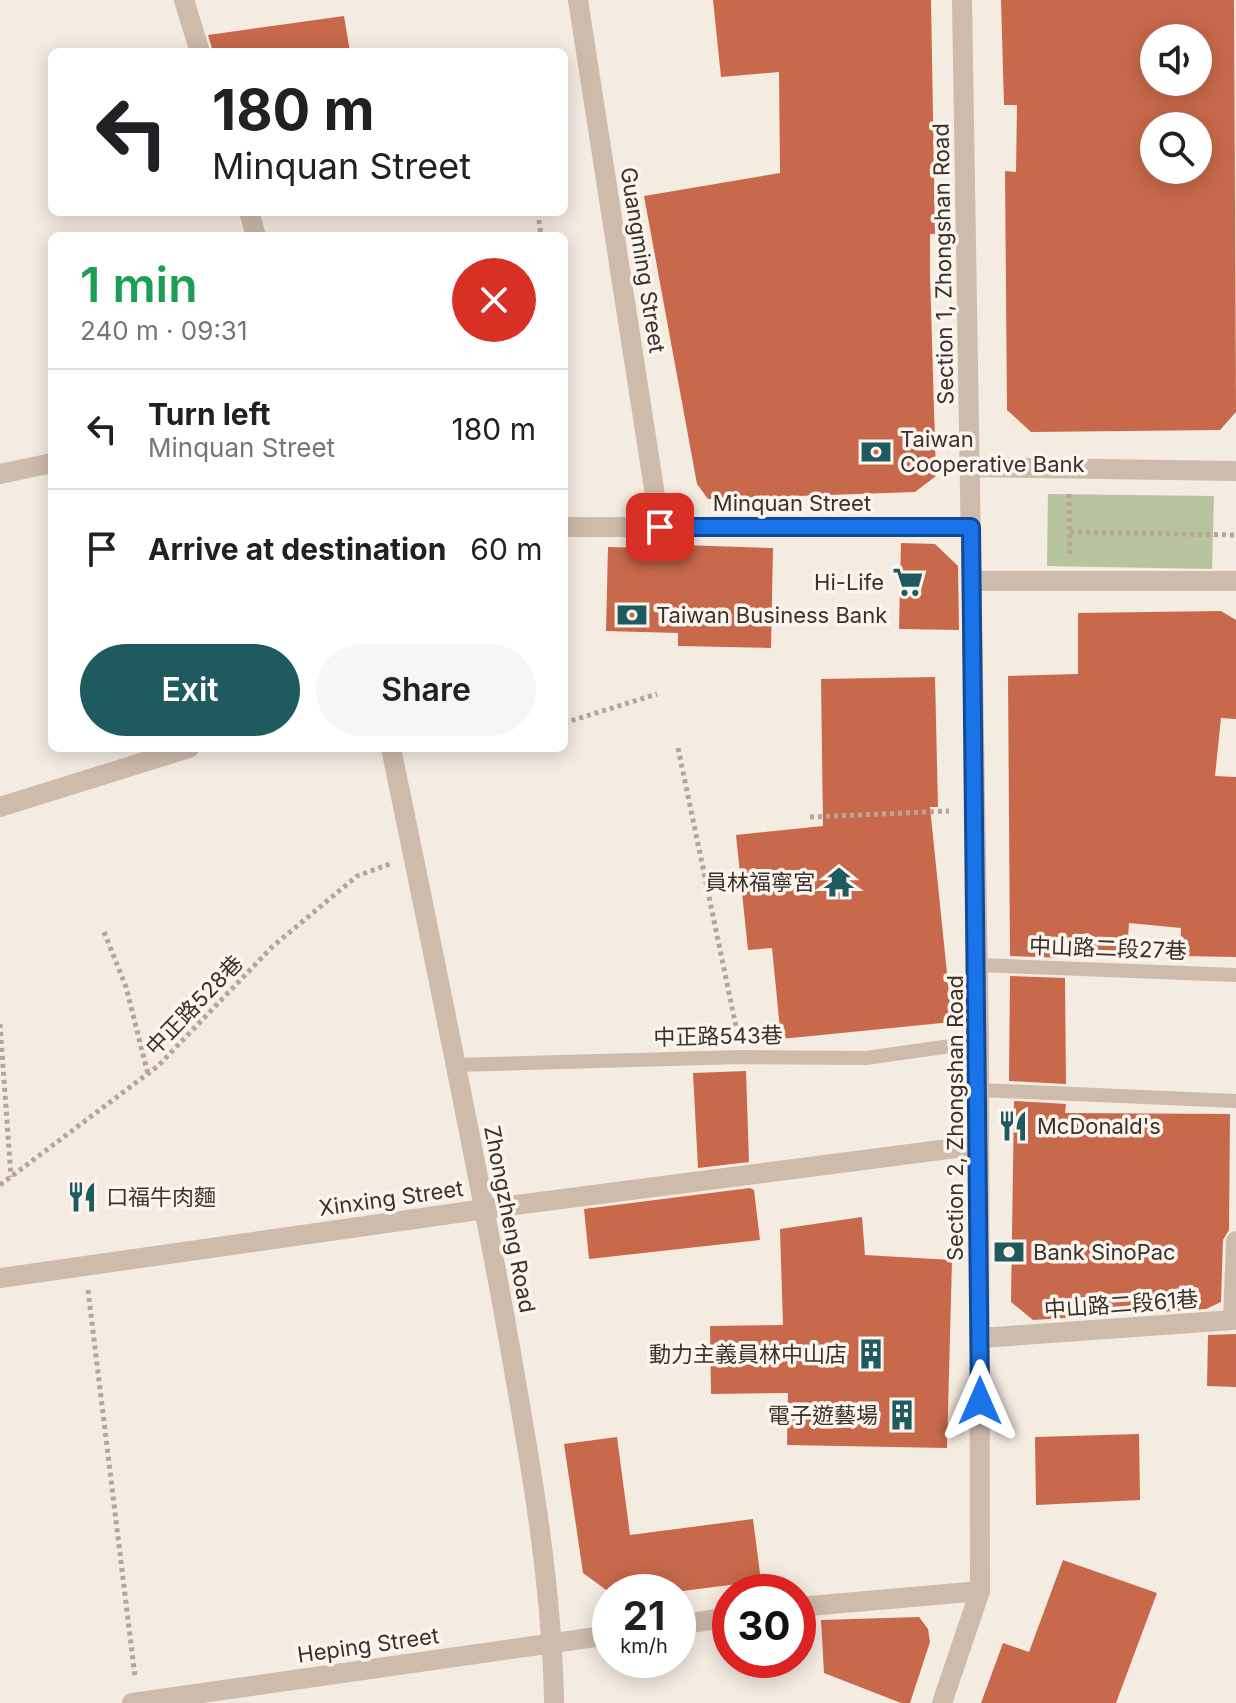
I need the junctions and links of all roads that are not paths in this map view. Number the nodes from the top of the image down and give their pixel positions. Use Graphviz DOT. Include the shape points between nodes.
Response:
graph roads {
  1 [pos="184,0"];
  2 [pos="578,0"];
  3 [pos="962,0"];
  4 [pos="199,48"];
  5 [pos="48,464"];
  6 [pos="970,467"];
  7 [pos="1236,471"];
  8 [pos="0,474"];
  9 [pos="568,527"];
  10 [pos="660,527"];
  11 [pos="971,527"];
  12 [pos="972,581"];
  13 [pos="1236,581"];
  14 [pos="176,752"];
  15 [pos="392,752"];
  16 [pos="0,807"];
  17 [pos="978,965"];
  18 [pos="1236,975"];
  19 [pos="979,1042"];
  20 [pos="456,1065"];
  21 [pos="980,1090"];
  22 [pos="1236,1101"];
  23 [pos="979,1145"];
  24 [pos="485,1209"];
  25 [pos="1236,1241"];
  26 [pos="0,1278"];
  27 [pos="981,1338"];
  28 [pos="980,1591"];
  29 [pos="816,1605"];
  30 [pos="592,1638"];
  31 [pos="553,1643"];
  32 [pos="139,1702"];
  33 [pos="132,1703"];
  34 [pos="554,1703"];
  35 [pos="942,1703"];
  1 -- 4 [label="street"];
  2 -- 10 [label="street, Guangming Street"];
  3 -- 6 [label="street, Section 1, Zhongshan Road"];
  5 -- 8 [label="street"];
  6 -- 7 [label="street"];
  6 -- 11 [label="street, Section 1, Zhongshan Road"];
  9 -- 10 [label="street, Minquan Street"];
  10 -- 11 [label="street, Minquan Street"];
  11 -- 12 [label="street, Section 2, Zhongshan Road"];
  12 -- 13 [label="street"];
  12 -- 17 [label="street, Section 2, Zhongshan Road"];
  14 -- 16 [label="street"];
  15 -- 20 [label="street, Zhongzheng Road"];
  17 -- 18 [label="lane, 中山路二段27巷"];
  17 -- 19 [label="street, Section 2, Zhongshan Road"];
  19 -- 20 [label="lane, 中正路543巷" via="866,1058"];
  19 -- 21 [label="street, Section 2, Zhongshan Road"];
  20 -- 24 [label="street, Zhongzheng Road"];
  21 -- 22 [label="lane"];
  21 -- 23 [label="street, Section 2, Zhongshan Road"];
  23 -- 24 [label="street, Xinxing Street"];
  23 -- 27 [label="street, Section 2, Zhongshan Road"];
  24 -- 26 [label="street, Xinxing Street"];
  24 -- 31 [label="street, Zhongzheng Road" via="526,1440"];
  25 -- 27 [label="street, 中山路二段61巷" via="1233,1320"];
  27 -- 28 [label="street, Section 2, Zhongshan Road"];
  28 -- 29 [label="street"];
  28 -- 35 [label="street, Section 2, Zhongshan Road"];
  30 -- 31 [label="street, Heping Street"];
  31 -- 32 [label="street, Heping Street"];
  31 -- 34 [label="street, Zhongzheng Road"];
  32 -- 33 [label="street, Heping Street"];
}
